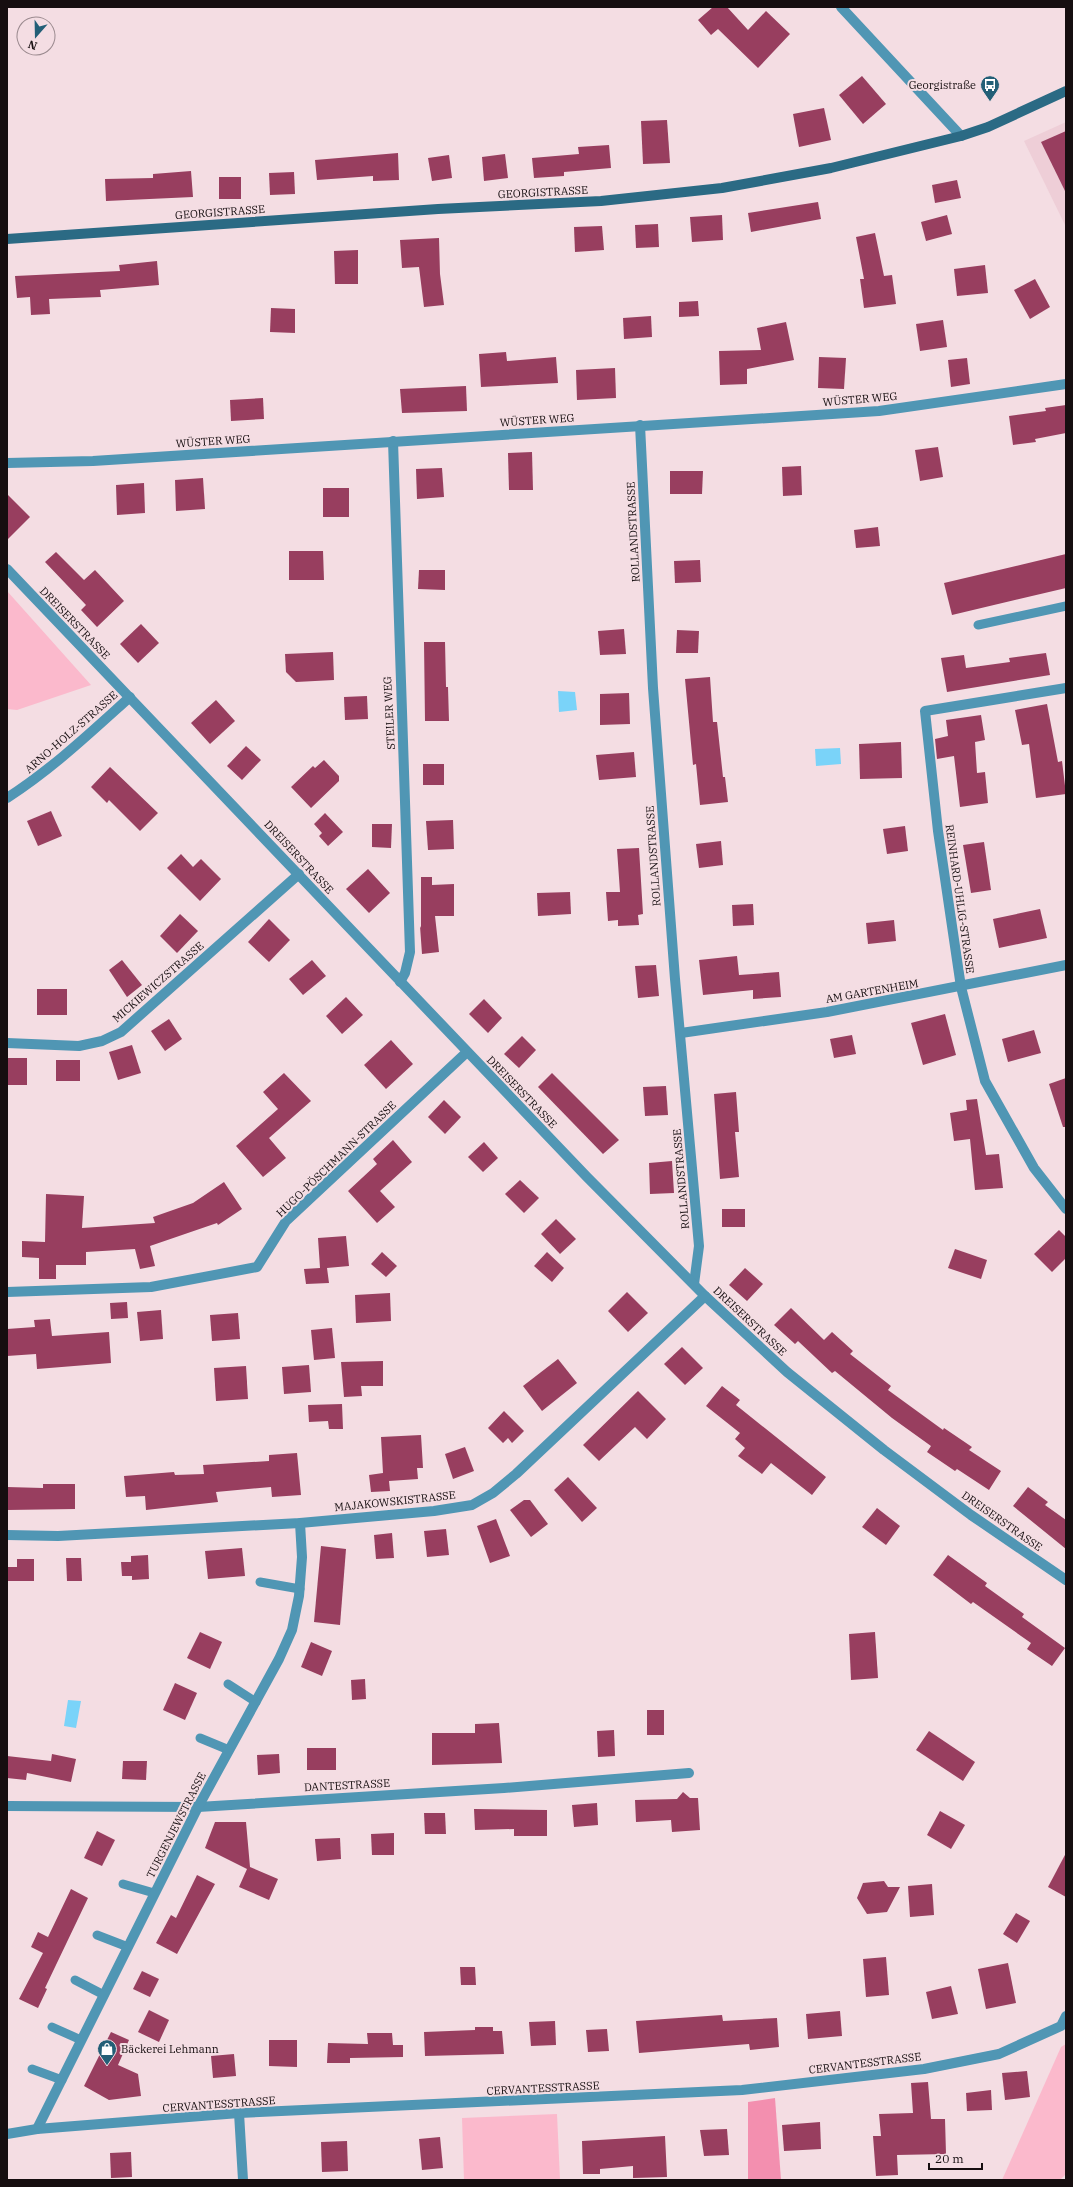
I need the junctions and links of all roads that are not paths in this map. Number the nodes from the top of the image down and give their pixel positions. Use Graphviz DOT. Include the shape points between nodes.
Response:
graph roads {
  1 [pos="841,7"];
  2 [pos="1066,91"];
  3 [pos="961,136"];
  4 [pos="7,238"];
  5 [pos="1066,384"];
  6 [pos="640,425"];
  7 [pos="393,441"];
  8 [pos="7,463"];
  9 [pos="7,570"];
  10 [pos="1066,606"];
  11 [pos="978,625"];
  12 [pos="1066,688"];
  13 [pos="130,697"];
  14 [pos="7,798"];
  15 [pos="299,874"];
  16 [pos="1066,965"];
  17 [pos="400,982"];
  18 [pos="960,987"];
  19 [pos="681,1033"];
  20 [pos="7,1043"];
  21 [pos="467,1052"];
  22 [pos="1066,1209"];
  23 [pos="694,1284"];
  24 [pos="7,1292"];
  25 [pos="705,1296"];
  26 [pos="300,1523"];
  27 [pos="7,1535"];
  28 [pos="1066,1580"];
  29 [pos="260,1582"];
  30 [pos="300,1589"];
  31 [pos="228,1684"];
  32 [pos="256,1702"];
  33 [pos="200,1738"];
  34 [pos="229,1750"];
  35 [pos="689,1773"];
  36 [pos="7,1806"];
  37 [pos="198,1807"];
  38 [pos="122,1884"];
  39 [pos="154,1893"];
  40 [pos="97,1935"];
  41 [pos="128,1947"];
  42 [pos="75,1980"];
  43 [pos="104,1995"];
  44 [pos="1066,2016"];
  45 [pos="52,2027"];
  46 [pos="81,2040"];
  47 [pos="32,2069"];
  48 [pos="62,2080"];
  49 [pos="239,2113"];
  50 [pos="37,2129"];
  51 [pos="7,2134"];
  52 [pos="243,2180"];
  1 -- 3 [label="street"];
  2 -- 3 [label="street, GEORGISTRASSE" via="988,127"];
  3 -- 4 [label="street, GEORGISTRASSE" via="831,168 668,195"];
  5 -- 6 [label="street, WÜSTER WEG" via="878,411"];
  6 -- 7 [label="street, WÜSTER WEG"];
  6 -- 19 [label="street, ROLLANDSTRASSE" via="653,688 674,979"];
  7 -- 8 [label="street, WÜSTER WEG" via="93,461"];
  7 -- 17 [label="street, STEILER WEG" via="410,952"];
  9 -- 13 [label="street, DREISERSTRASSE"];
  10 -- 11 [label="lane"];
  12 -- 18 [label="street, REINHARD-UHLIG-STRASSE" via="925,711 938,831"];
  13 -- 14 [label="street, ARNO-HOLZ-STRASSE" via="63,757"];
  13 -- 15 [label="street, DREISERSTRASSE"];
  15 -- 17 [label="street, DREISERSTRASSE"];
  15 -- 20 [label="street, MICKIEWICZSTRASSE" via="121,1032 102,1041 79,1046"];
  16 -- 18 [label="street, AM GARTENHEIM"];
  17 -- 21 [label="street, DREISERSTRASSE"];
  18 -- 19 [label="street, AM GARTENHEIM" via="827,1012"];
  18 -- 22 [label="street, REINHARD-UHLIG-STRASSE" via="985,1081 1034,1168"];
  19 -- 23 [label="street, ROLLANDSTRASSE" via="699,1246"];
  21 -- 23 [label="street, DREISERSTRASSE"];
  21 -- 24 [label="street, HUGO-PÖSCHMANN-STRASSE" via="286,1221 257,1267 151,1287"];
  23 -- 25 [label="street, DREISERSTRASSE"];
  25 -- 26 [label="street, MAJAKOWSKISTRASSE" via="516,1474 493,1493 472,1505 434,1511"];
  25 -- 28 [label="street, DREISERSTRASSE" via="787,1372 884,1450 971,1515"];
  26 -- 27 [label="street, MAJAKOWSKISTRASSE" via="58,1536"];
  26 -- 30 [label="street, TURGENJEWSTRASSE"];
  29 -- 30 [label="lane"];
  30 -- 32 [label="street, TURGENJEWSTRASSE" via="292,1630"];
  31 -- 32 [label="lane"];
  32 -- 34 [label="street, TURGENJEWSTRASSE"];
  33 -- 34 [label="lane"];
  34 -- 37 [label="street, TURGENJEWSTRASSE"];
  35 -- 37 [label="street, DANTESTRASSE" via="504,1788"];
  36 -- 37 [label="street, DANTESTRASSE"];
  37 -- 39 [label="street, TURGENJEWSTRASSE"];
  38 -- 39 [label="lane"];
  39 -- 41 [label="street, TURGENJEWSTRASSE"];
  40 -- 41 [label="lane"];
  41 -- 43 [label="street, TURGENJEWSTRASSE"];
  42 -- 43 [label="lane"];
  43 -- 46 [label="street, TURGENJEWSTRASSE"];
  44 -- 49 [label="street, CERVANTESSTRASSE" via="1061,2026 999,2054 900,2072 742,2090"];
  45 -- 46 [label="lane"];
  46 -- 48 [label="street, TURGENJEWSTRASSE"];
  47 -- 48 [label="lane"];
  48 -- 50 [label="street, TURGENJEWSTRASSE"];
  49 -- 50 [label="street, CERVANTESSTRASSE"];
  49 -- 52 [label="street"];
  50 -- 51 [label="street, CERVANTESSTRASSE"];
}
